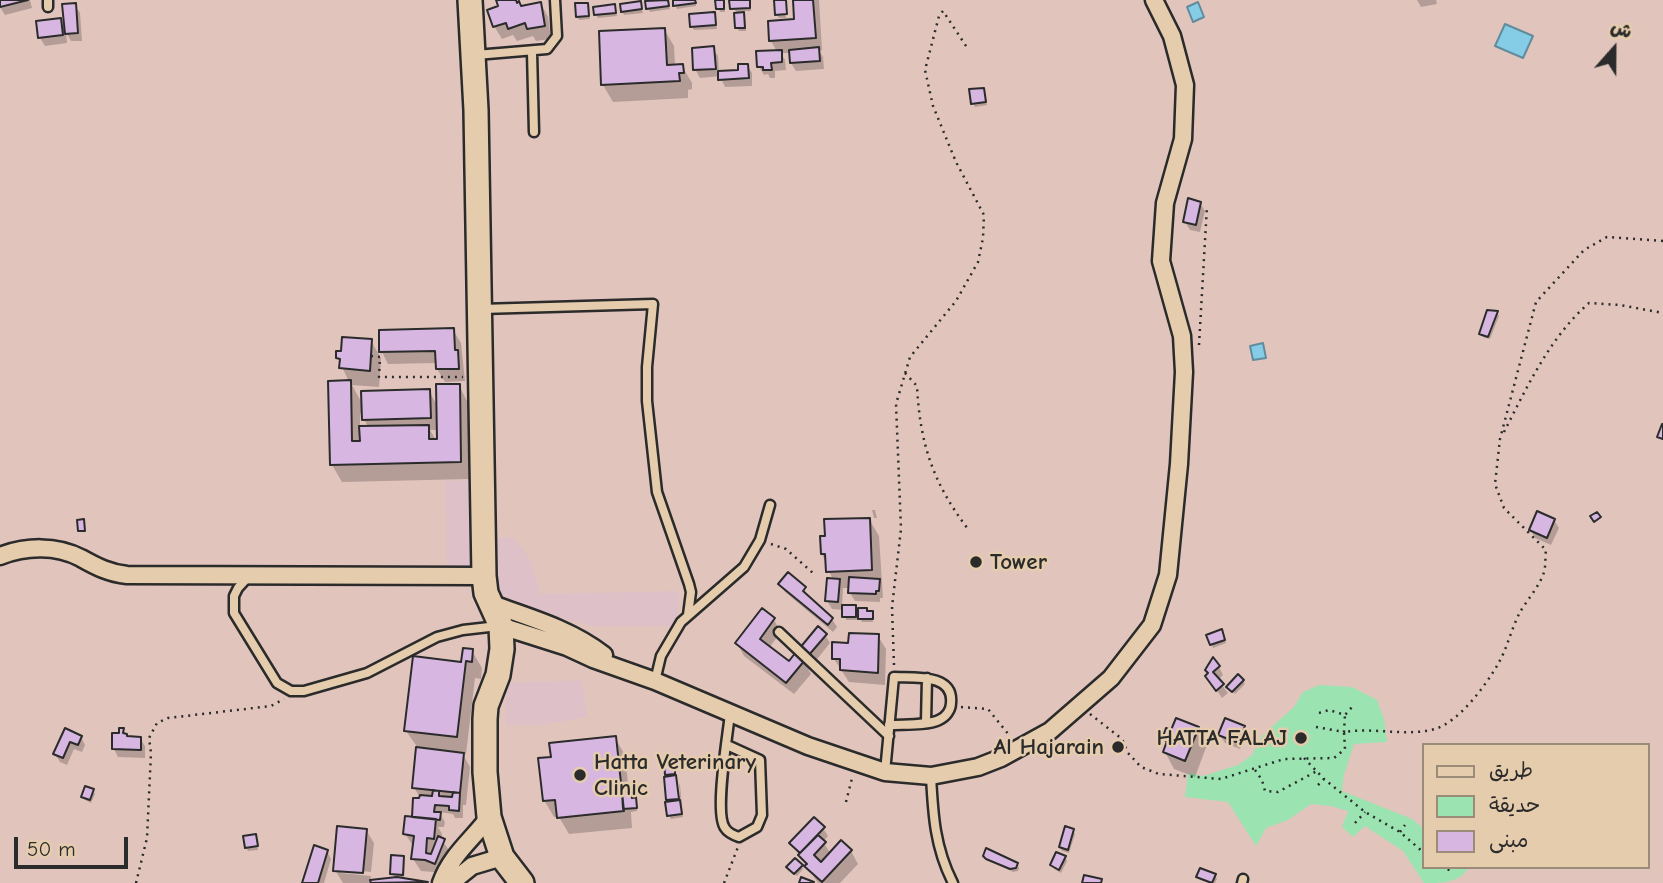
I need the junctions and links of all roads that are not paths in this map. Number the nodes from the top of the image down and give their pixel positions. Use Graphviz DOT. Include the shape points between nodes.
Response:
graph roads {
  1 [pos="470,0"];
  2 [pos="555,0"];
  3 [pos="1154,0"];
  4 [pos="533,52"];
  5 [pos="473,55"];
  6 [pos="534,132"];
  7 [pos="479,309"];
  8 [pos="770,505"];
  9 [pos="0,556"];
  10 [pos="252,575"];
  11 [pos="485,576"];
  12 [pos="489,603"];
  13 [pos="688,615"];
  14 [pos="501,626"];
  15 [pos="779,632"];
  16 [pos="620,667"];
  17 [pos="927,678"];
  18 [pos="654,681"];
  19 [pos="730,713"];
  20 [pos="926,722"];
  21 [pos="890,725"];
  22 [pos="889,736"];
  23 [pos="727,745"];
  24 [pos="886,772"];
  25 [pos="931,776"];
  26 [pos="489,817"];
  27 [pos="502,857"];
  28 [pos="441,883"];
  29 [pos="451,883"];
  30 [pos="522,883"];
  31 [pos="953,883"];
  1 -- 5 [label="main road"];
  2 -- 4 [label="lane" via="556,36 547,49"];
  3 -- 25 [label="street" via="1172,36 1185,85 1183,139 1165,203 1161,261 1182,336 1184,372 1168,576 1152,625 1111,678 1049,731 978,767"];
  4 -- 5 [label="lane"];
  4 -- 6 [label="lane"];
  5 -- 7 [label="main road"];
  7 -- 11 [label="main road"];
  7 -- 13 [label="lane" via="653,304 647,401 655,477 660,506 691,592"];
  8 -- 13 [label="lane" via="760,540 744,567"];
  9 -- 10 [label="street" via="31,548 49,549 115,574"];
  10 -- 11 [label="street"];
  10 -- 14 [label="lane" via="234,596 234,613 277,683 291,691 367,673 437,637"];
  11 -- 12 [label="main road"];
  12 -- 14 [label="main road"];
  12 -- 16 [label="street" via="562,631"];
  13 -- 18 [label="lane" via="661,656"];
  14 -- 16 [label="street"];
  14 -- 26 [label="main road" via="500,662 485,719"];
  15 -- 22 [label="lane"];
  16 -- 18 [label="street"];
  17 -- 20 [label="lane"];
  17 -- 20 [label="lane" via="947,686 952,696 946,716"];
  17 -- 21 [label="lane" via="894,677"];
  18 -- 19 [label="street"];
  19 -- 23 [label="lane"];
  19 -- 24 [label="street"];
  20 -- 21 [label="lane"];
  21 -- 22 [label="lane"];
  22 -- 24 [label="lane"];
  23 -- 23 [label="lane" via="720,813 723,827 738,837 757,827 762,814 760,760"];
  24 -- 25 [label="street"];
  25 -- 31 [label="lane" via="933,825"];
  26 -- 27 [label="main road"];
  26 -- 28 [label="street" via="451,861"];
  27 -- 29 [label="street" via="472,866"];
  27 -- 30 [label="main road"];
}
